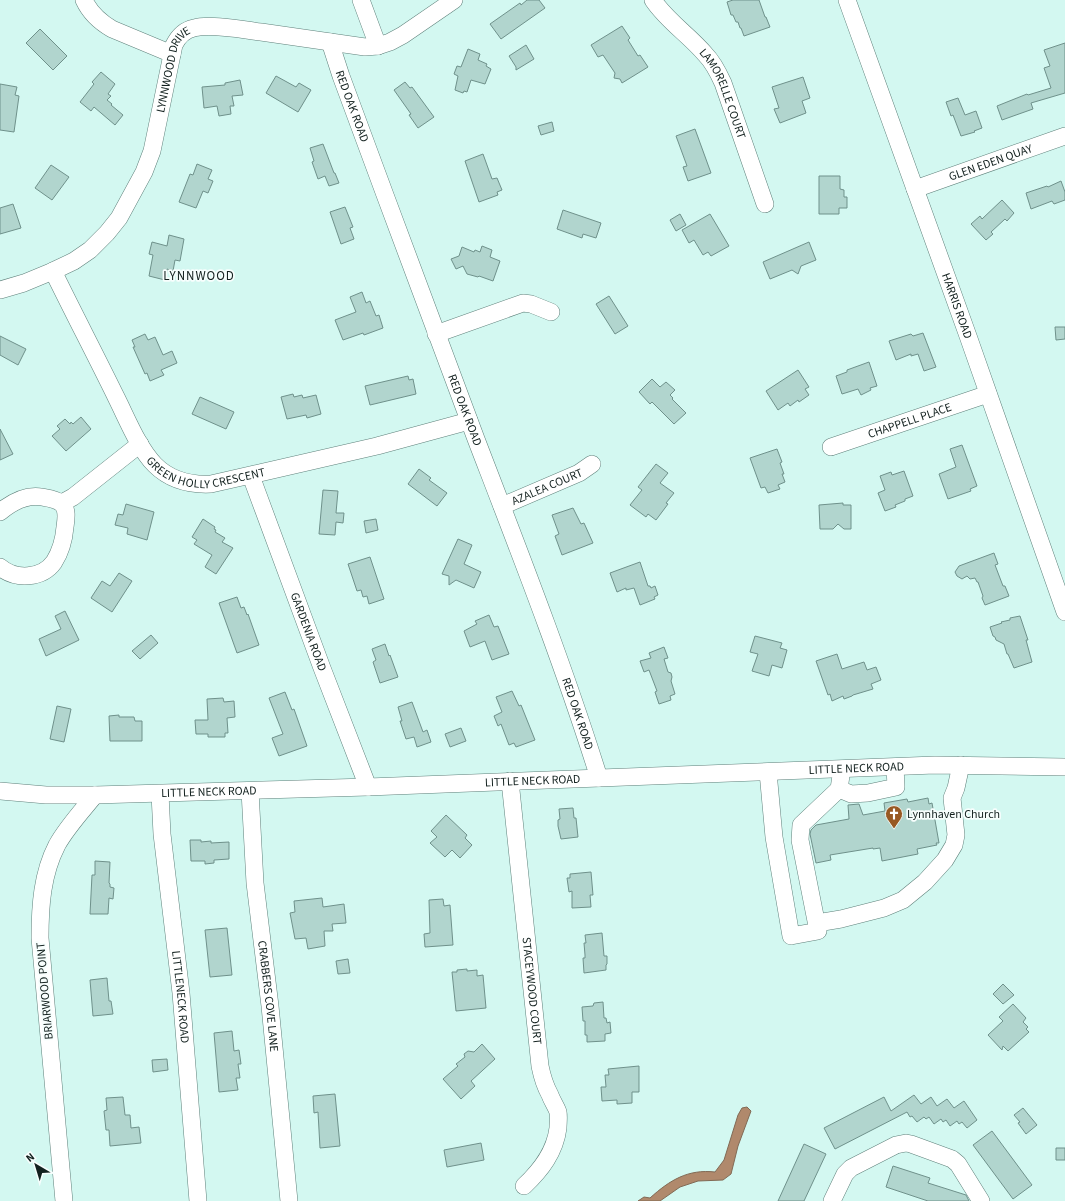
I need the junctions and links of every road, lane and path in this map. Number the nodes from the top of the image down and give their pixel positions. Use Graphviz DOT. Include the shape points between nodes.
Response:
graph roads {
  1 [pos="84,0"];
  2 [pos="361,0"];
  3 [pos="454,0"];
  4 [pos="653,0"];
  5 [pos="847,0"];
  6 [pos="330,42"];
  7 [pos="378,46"];
  8 [pos="172,54"];
  9 [pos="1065,136"];
  10 [pos="915,189"];
  11 [pos="765,204"];
  12 [pos="53,271"];
  13 [pos="0,290"];
  14 [pos="550,312"];
  15 [pos="436,334"];
  16 [pos="988,394"];
  17 [pos="469,421"];
  18 [pos="140,444"];
  19 [pos="831,447"];
  20 [pos="592,464"];
  21 [pos="251,476"];
  22 [pos="62,503"];
  23 [pos="502,506"];
  24 [pos="0,512"];
  25 [pos="0,567"];
  26 [pos="1065,612"];
  27 [pos="961,765"];
  28 [pos="895,767"];
  29 [pos="1065,767"];
  30 [pos="842,769"];
  31 [pos="768,772"];
  32 [pos="599,778"];
  33 [pos="510,781"];
  34 [pos="368,787"];
  35 [pos="839,789"];
  36 [pos="0,791"];
  37 [pos="250,791"];
  38 [pos="160,794"];
  39 [pos="95,795"];
  40 [pos="817,923"];
  41 [pos="524,1186"];
  42 [pos="64,1201"];
  43 [pos="198,1201"];
  44 [pos="289,1201"];
  45 [pos="832,1201"];
  46 [pos="981,1201"];
  1 -- 8 [label="street" via="95,17 107,26"];
  2 -- 7 [label="street"];
  3 -- 7 [label="street, LYNNWOOD DRIVE" via="404,35"];
  4 -- 11 [label="street, LAMORELLE COURT" via="705,53 715,67 723,83"];
  5 -- 10 [label="street, HARRIS ROAD"];
  6 -- 7 [label="street, LYNNWOOD DRIVE" via="365,47"];
  6 -- 8 [label="street, LYNNWOOD DRIVE" via="202,26 184,32 177,39"];
  6 -- 15 [label="street, RED OAK ROAD"];
  8 -- 12 [label="street, LYNNWOOD DRIVE" via="152,151 144,172 119,218 90,250"];
  9 -- 10 [label="street, GLEN EDEN QUAY"];
  10 -- 16 [label="street, HARRIS ROAD"];
  12 -- 13 [label="street, LYNNWOOD DRIVE"];
  12 -- 18 [label="street, GREEN HOLLY CRESCENT"];
  14 -- 15 [label="street" via="523,303"];
  15 -- 17 [label="street, RED OAK ROAD"];
  16 -- 19 [label="street, CHAPPELL PLACE"];
  16 -- 26 [label="street, HARRIS ROAD"];
  17 -- 21 [label="street, GREEN HOLLY CRESCENT"];
  17 -- 23 [label="street, RED OAK ROAD"];
  18 -- 21 [label="street, GREEN HOLLY CRESCENT" via="148,457 164,472 186,483 211,484"];
  18 -- 22 [label="street"];
  20 -- 23 [label="street, AZALEA COURT" via="579,473"];
  21 -- 34 [label="street, GARDENIA ROAD"];
  22 -- 24 [label="street" via="39,497 27,497 8,505"];
  22 -- 25 [label="street" via="66,512 64,537 54,562 32,576 12,574"];
  23 -- 32 [label="street, RED OAK ROAD" via="580,717"];
  27 -- 28 [label="street, LITTLE NECK ROAD"];
  27 -- 29 [label="street, LITTLE NECK ROAD"];
  27 -- 40 [label="street" via="952,798 956,835 954,846 945,860 903,900 884,908"];
  28 -- 30 [label="street, LITTLE NECK ROAD"];
  28 -- 35 [label="street" via="896,787 851,794"];
  30 -- 31 [label="street, LITTLE NECK ROAD"];
  30 -- 35 [label="street"];
  31 -- 32 [label="street, LITTLE NECK ROAD"];
  31 -- 40 [label="street" via="774,837 791,936 818,931"];
  32 -- 33 [label="street, LITTLE NECK ROAD"];
  33 -- 34 [label="street, LITTLE NECK ROAD"];
  33 -- 41 [label="street, STACEYWOOD COURT" via="540,1066 559,1119 552,1150 546,1161"];
  34 -- 37 [label="street, LITTLE NECK ROAD"];
  35 -- 40 [label="street" via="801,825 800,840"];
  36 -- 39 [label="street, LITTLE NECK ROAD" via="46,795"];
  37 -- 38 [label="street, LITTLE NECK ROAD"];
  37 -- 44 [label="street, CRABBERS COVE LANE" via="255,883"];
  38 -- 39 [label="street, LITTLE NECK ROAD"];
  38 -- 43 [label="street, LITTLENECK ROAD" via="162,834 181,993"];
  39 -- 42 [label="street, BRIARWOOD POINT" via="66,832 50,861 44,878 40,917"];
  45 -- 46 [label="street" via="845,1174 851,1168 896,1145 906,1143 952,1159 958,1164"];
}
